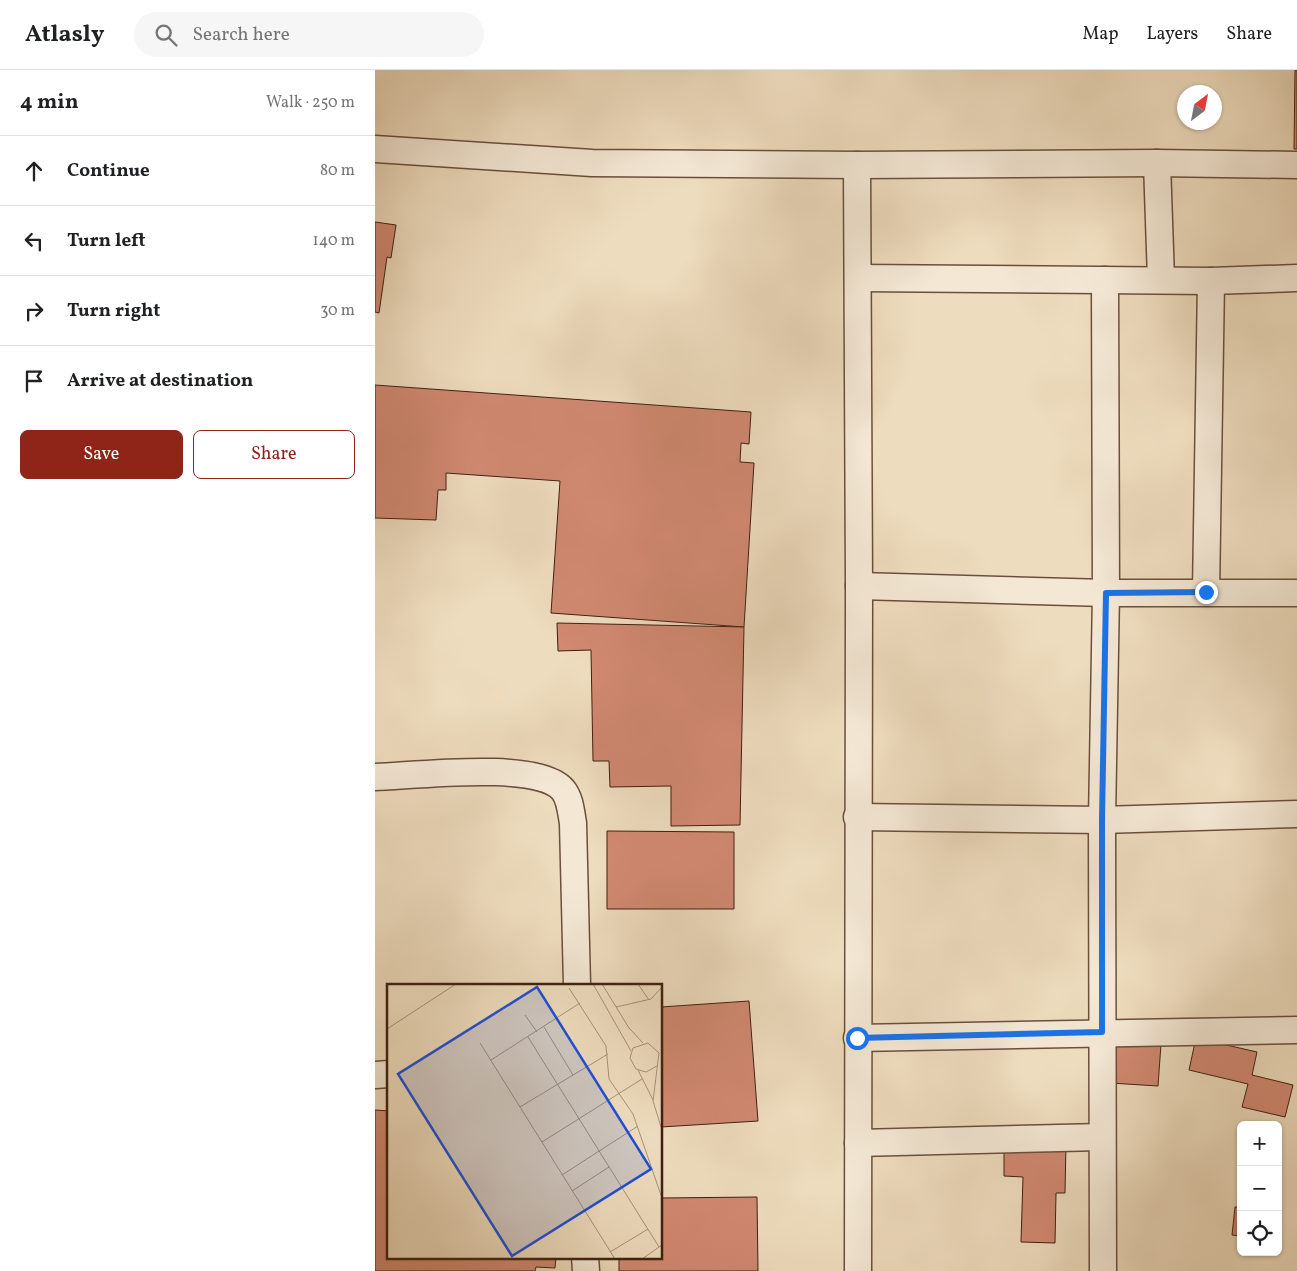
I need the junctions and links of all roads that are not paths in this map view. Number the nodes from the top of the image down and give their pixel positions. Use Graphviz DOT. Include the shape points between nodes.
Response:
graph roads {
  1 [pos="375,149"];
  2 [pos="1157,163"];
  3 [pos="857,165"];
  4 [pos="1297,165"];
  5 [pos="858,278"];
  6 [pos="1297,278"];
  7 [pos="1161,279"];
  8 [pos="1105,280"];
  9 [pos="1211,281"];
  10 [pos="859,586"];
  11 [pos="1206,592"];
  12 [pos="1106,593"];
  13 [pos="1297,593"];
  14 [pos="375,777"];
  15 [pos="1297,814"];
  16 [pos="857,816"];
  17 [pos="1102,820"];
  18 [pos="577,984"];
  19 [pos="1297,1030"];
  20 [pos="1102,1032"];
  21 [pos="857,1038"];
  22 [pos="1102,1137"];
  23 [pos="857,1143"];
  24 [pos="585,1258"];
  25 [pos="585,1271"];
  26 [pos="857,1271"];
  27 [pos="1103,1271"];
  1 -- 3 [label="street" via="593,163"];
  2 -- 3 [label="street"];
  2 -- 4 [label="street"];
  2 -- 7 [label="street"];
  3 -- 5 [label="street"];
  5 -- 8 [label="street"];
  5 -- 10 [label="street"];
  6 -- 9 [label="street"];
  7 -- 8 [label="street"];
  7 -- 9 [label="street"];
  8 -- 12 [label="street"];
  9 -- 11 [label="street"];
  10 -- 12 [label="street"];
  10 -- 16 [label="street"];
  11 -- 12 [label="street"];
  11 -- 13 [label="street"];
  12 -- 17 [label="street"];
  14 -- 18 [label="street" via="490,772 525,774 541,776 563,790 573,823"];
  15 -- 17 [label="street"];
  16 -- 17 [label="street"];
  16 -- 21 [label="street"];
  17 -- 20 [label="street"];
  19 -- 20 [label="street"];
  20 -- 21 [label="street"];
  20 -- 22 [label="street"];
  21 -- 23 [label="street"];
  22 -- 23 [label="street"];
  22 -- 27 [label="street"];
  23 -- 26 [label="street"];
  24 -- 25 [label="street"];
}
